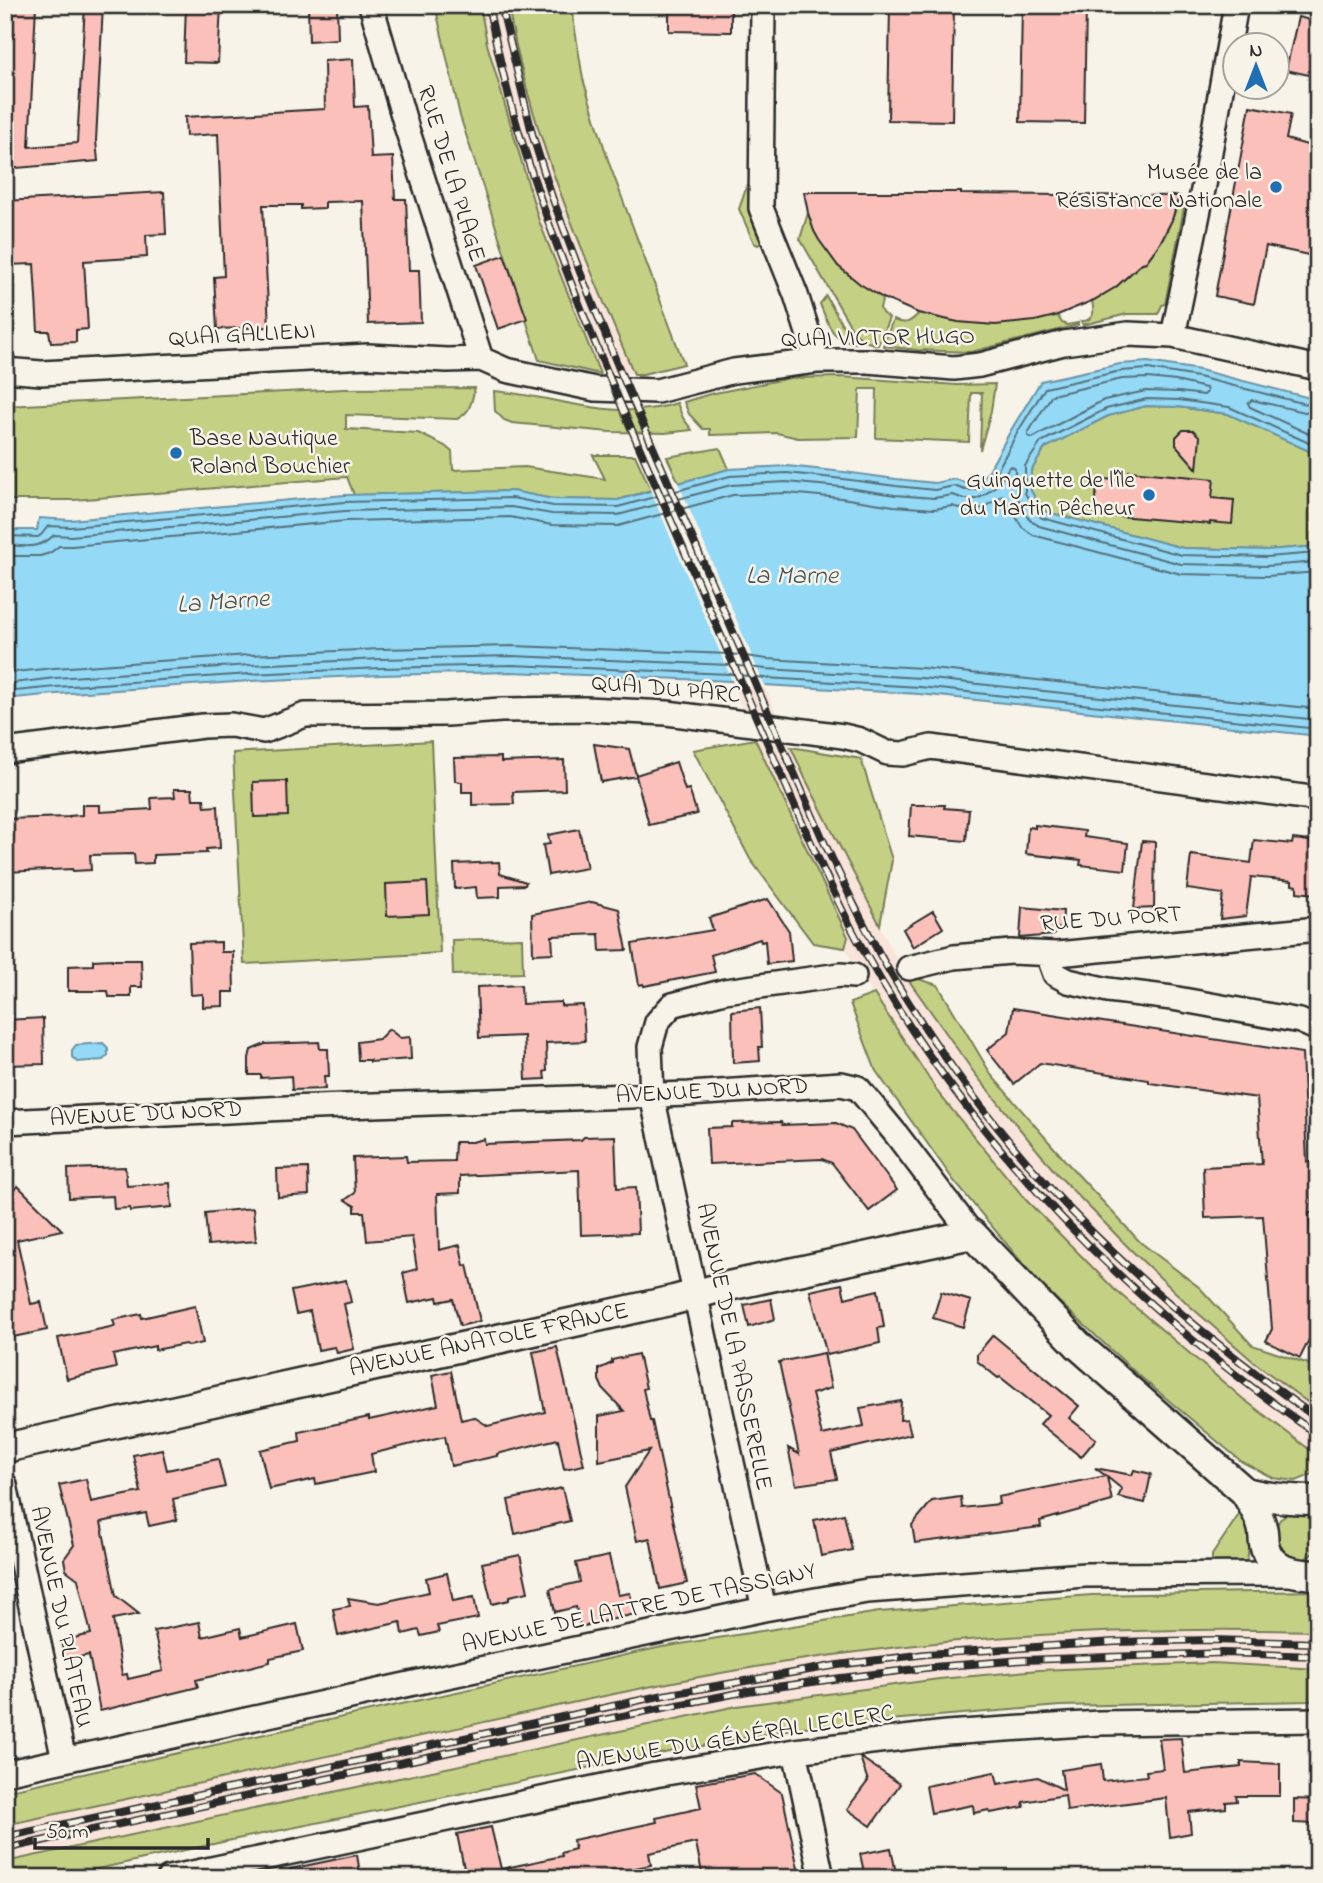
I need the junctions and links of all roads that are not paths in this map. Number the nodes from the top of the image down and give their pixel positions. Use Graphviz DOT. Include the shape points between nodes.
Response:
graph roads {
  1 [pos="371,5"];
  2 [pos="763,5"];
  3 [pos="1236,5"];
  4 [pos="1173,336"];
  5 [pos="481,359"];
  6 [pos="817,361"];
  7 [pos="1318,368"];
  8 [pos="5,370"];
  9 [pos="5,751"];
  10 [pos="1318,799"];
  11 [pos="1318,929"];
  12 [pos="1057,954"];
  13 [pos="909,968"];
  14 [pos="854,976"];
  15 [pos="1318,1029"];
  16 [pos="652,1096"];
  17 [pos="5,1122"];
  18 [pos="972,1234"];
  19 [pos="695,1294"];
  20 [pos="5,1448"];
  21 [pos="5,1485"];
  22 [pos="1245,1492"];
  23 [pos="1305,1500"];
  24 [pos="1263,1530"];
  25 [pos="1306,1574"];
  26 [pos="764,1609"];
  27 [pos="1318,1720"];
  28 [pos="795,1751"];
  29 [pos="64,1760"];
  30 [pos="5,1773"];
  31 [pos="169,1878"];
  32 [pos="821,1878"];
  1 -- 5 [label="street, RUE DE LA PLAGE"];
  2 -- 6 [label="street" via="761,208"];
  3 -- 4 [label="street"];
  4 -- 6 [label="street, QUAI VICTOR HUGO" via="1128,334 1064,343 954,368"];
  4 -- 7 [label="street, QUAI VICTOR HUGO"];
  5 -- 6 [label="street, QUAI VICTOR HUGO" via="506,370 595,389 657,391 734,371"];
  5 -- 8 [label="street, QUAI GALLIENI" via="368,356 41,373"];
  9 -- 10 [label="street, QUAI DU PARC" via="203,726 264,731 305,715 586,709 667,713 843,736 887,753 931,747"];
  11 -- 12 [label="street, RUE DU PORT"];
  12 -- 13 [label="street, RUE DU PORT" via="954,957"];
  12 -- 15 [label="street" via="1051,963 1055,974 1068,981 1300,1021"];
  14 -- 16 [label="street" via="725,991 672,1005 657,1022 650,1046"];
  16 -- 17 [label="street, AVENUE DU NORD"];
  16 -- 18 [label="street, AVENUE DU NORD" via="841,1084 858,1088"];
  16 -- 19 [label="street, AVENUE DE LA PASSERELLE"];
  18 -- 19 [label="street, AVENUE ANATOLE FRANCE"];
  18 -- 22 [label="street, AVENUE DU NORD" via="1079,1346"];
  19 -- 20 [label="street, AVENUE ANATOLE FRANCE"];
  19 -- 26 [label="street, AVENUE DE LA PASSERELLE"];
  21 -- 29 [label="street, AVENUE DU PLATEAU"];
  22 -- 23 [label="street"];
  22 -- 24 [label="street"];
  23 -- 24 [label="street" via="1275,1511"];
  24 -- 25 [label="street" via="1268,1555 1280,1568"];
  25 -- 26 [label="street, AVENUE DE LATTRE DE TASSIGNY" via="1044,1577 867,1591"];
  26 -- 29 [label="street, AVENUE DE LATTRE DE TASSIGNY"];
  27 -- 28 [label="street, AVENUE DU GÉNÉRAL LECLERC" via="1099,1723 946,1733"];
  28 -- 31 [label="street, AVENUE DU GÉNÉRAL LECLERC" via="655,1775"];
  28 -- 32 [label="street"];
  29 -- 30 [label="street, AVENUE DE LATTRE DE TASSIGNY"];
}
